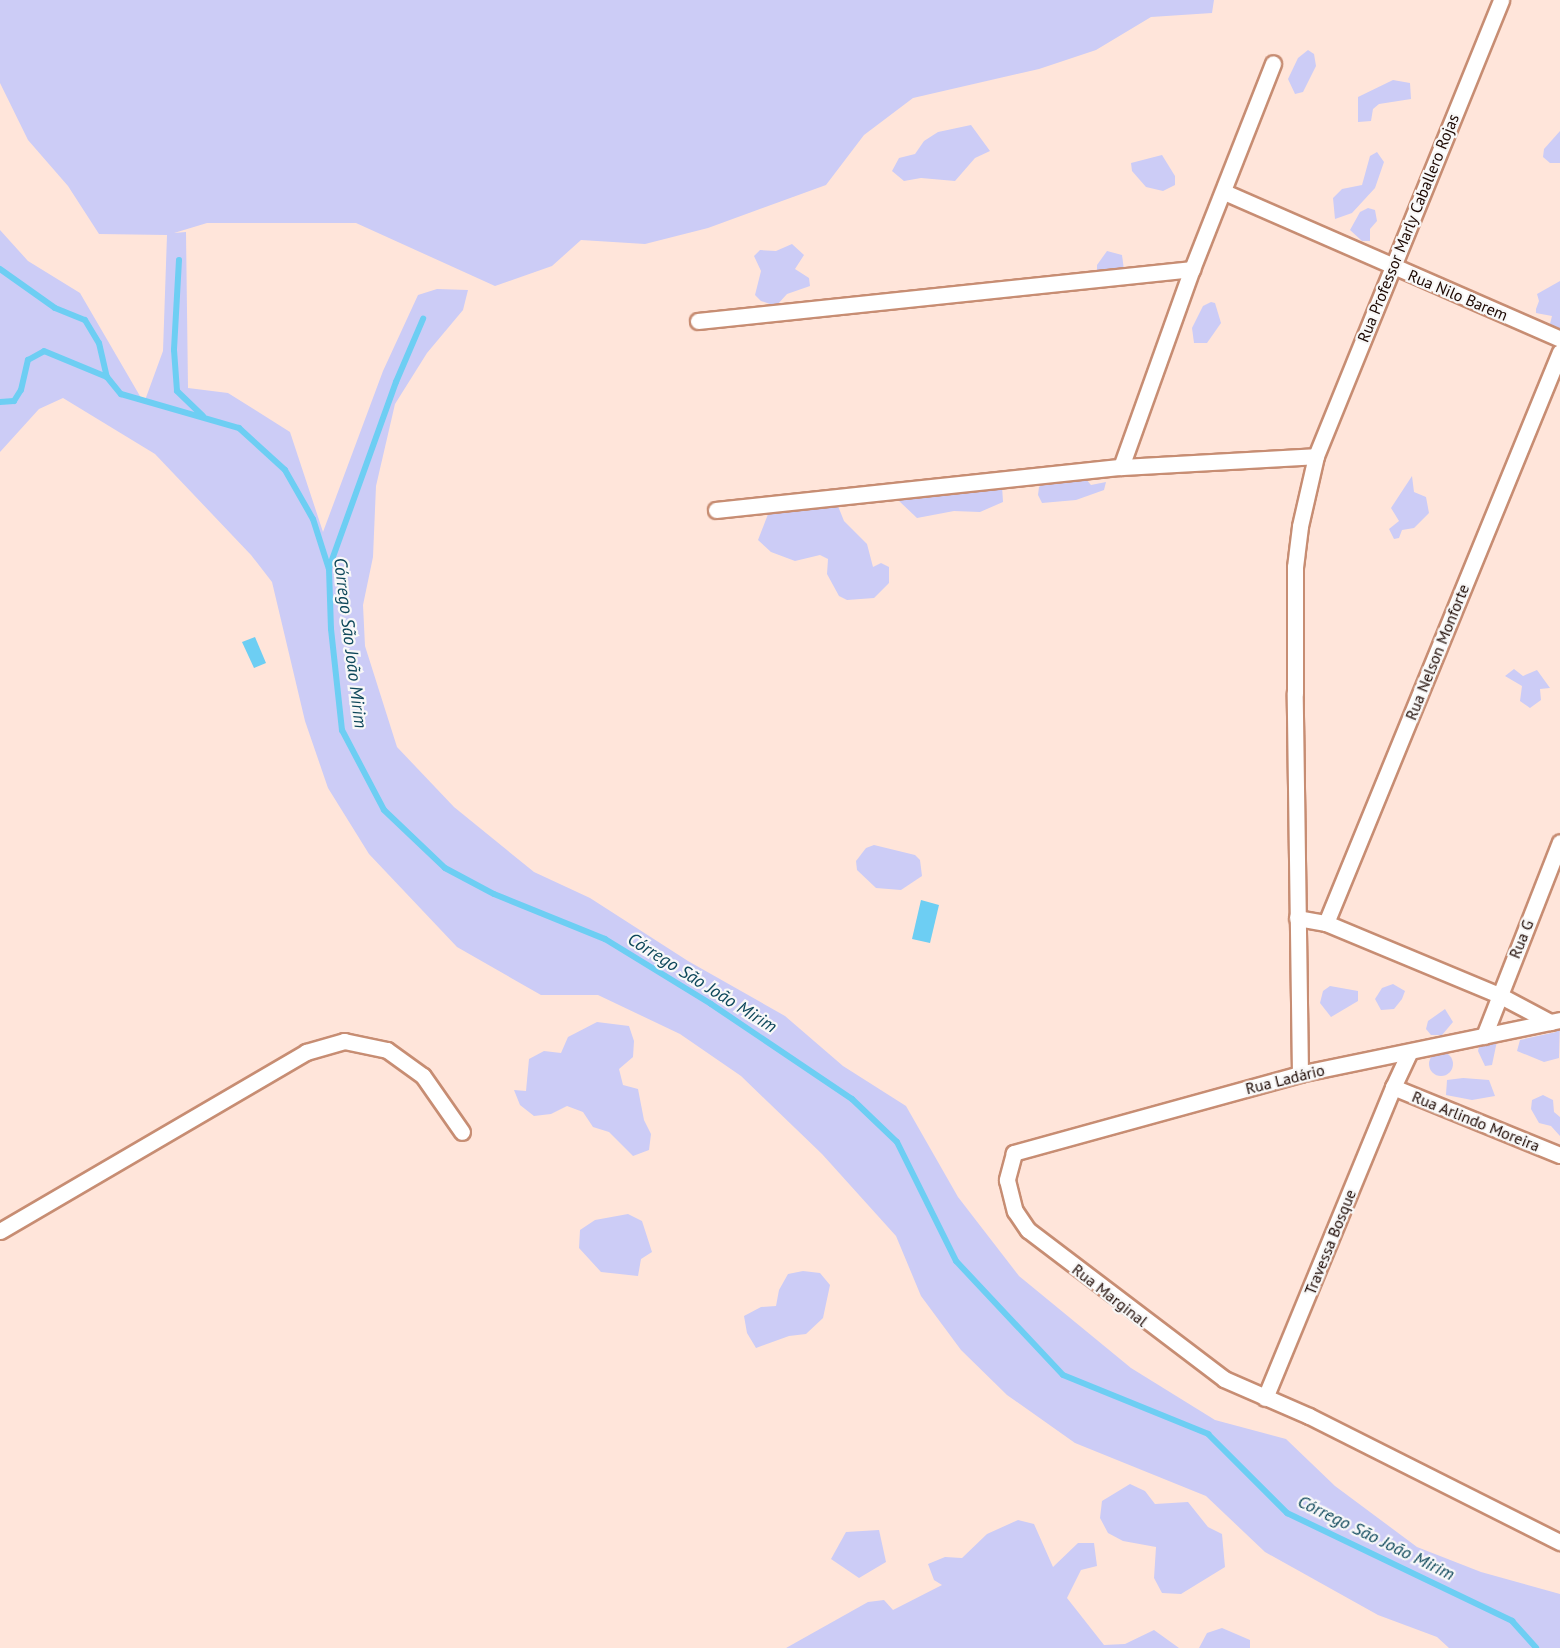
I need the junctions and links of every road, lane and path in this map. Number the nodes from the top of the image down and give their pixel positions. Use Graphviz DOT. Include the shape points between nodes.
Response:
graph roads {
  1 [pos="1501,0"];
  2 [pos="1273,63"];
  3 [pos="1224,192"];
  4 [pos="1391,266"];
  5 [pos="1192,269"];
  6 [pos="698,321"];
  7 [pos="1560,339"];
  8 [pos="1560,352"];
  9 [pos="1316,456"];
  10 [pos="1121,467"];
  11 [pos="716,510"];
  12 [pos="1560,842"];
  13 [pos="1297,918"];
  14 [pos="1326,923"];
  15 [pos="1499,995"];
  16 [pos="1555,1021"];
  17 [pos="1484,1036"];
  18 [pos="1408,1053"];
  19 [pos="1300,1074"];
  20 [pos="1393,1087"];
  21 [pos="462,1132"];
  22 [pos="1014,1153"];
  23 [pos="1560,1155"];
  24 [pos="0,1231"];
  25 [pos="1265,1398"];
  26 [pos="1560,1542"];
  1 -- 4 [label="street, Rua Professor Marly Caballero Rojas"];
  2 -- 3 [label="street"];
  3 -- 4 [label="street, Rua Nilo Barem"];
  3 -- 5 [label="street"];
  4 -- 7 [label="street, Rua Nilo Barem"];
  4 -- 9 [label="street, Rua Professor Marly Caballero Rojas"];
  5 -- 6 [label="street"];
  5 -- 10 [label="street"];
  8 -- 14 [label="street, Rua Nelson Monforte"];
  9 -- 10 [label="street"];
  9 -- 13 [label="street, Rua Professor Marly Caballero Rojas" via="1295,567"];
  10 -- 11 [label="street"];
  12 -- 15 [label="street, Rua G"];
  13 -- 14 [label="street"];
  13 -- 19 [label="street, Rua Professor Marly Caballero Rojas"];
  14 -- 15 [label="street"];
  15 -- 16 [label="street"];
  15 -- 17 [label="street, Rua G"];
  16 -- 17 [label="street, Rua Ladário"];
  17 -- 18 [label="street, Rua Ladário"];
  18 -- 19 [label="street, Rua Ladário"];
  18 -- 20 [label="street, Rua Arlindo Moreira"];
  19 -- 22 [label="street, Rua Ladário"];
  20 -- 23 [label="street, Rua Arlindo Moreira"];
  20 -- 25 [label="street, Travessa Bosque"];
  21 -- 24 [label="street" via="423,1076 387,1050 344,1041 306,1052"];
  22 -- 25 [label="street, Rua Marginal" via="1007,1180 1015,1211 1028,1230 1197,1361"];
  25 -- 26 [label="street, Rua Marginal"];
}
